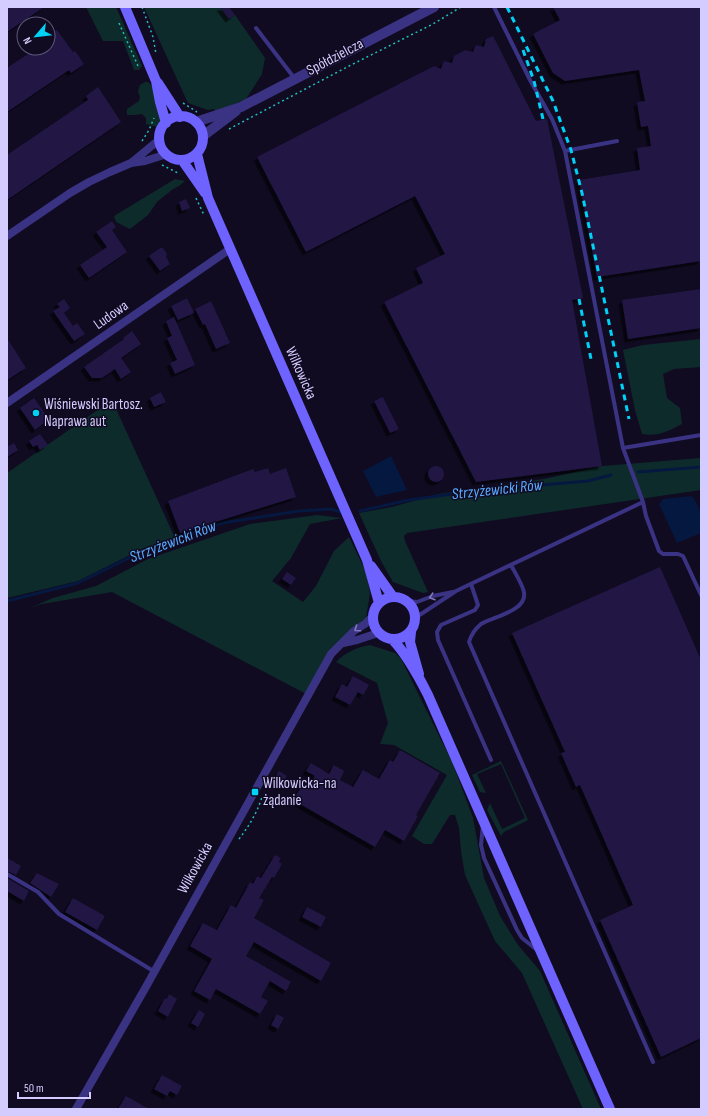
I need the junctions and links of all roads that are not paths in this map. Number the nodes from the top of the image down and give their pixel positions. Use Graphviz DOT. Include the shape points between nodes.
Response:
graph roads {
  1 [pos="125,7"];
  2 [pos="434,7"];
  3 [pos="494,7"];
  4 [pos="256,28"];
  5 [pos="295,79"];
  6 [pos="156,81"];
  7 [pos="241,107"];
  8 [pos="180,117"];
  9 [pos="199,118"];
  10 [pos="166,123"];
  11 [pos="203,136"];
  12 [pos="160,139"];
  13 [pos="616,141"];
  14 [pos="565,151"];
  15 [pos="166,154"];
  16 [pos="197,154"];
  17 [pos="182,160"];
  18 [pos="131,164"];
  19 [pos="208,198"];
  20 [pos="7,236"];
  21 [pos="230,250"];
  22 [pos="7,403"];
  23 [pos="701,435"];
  24 [pos="623,448"];
  25 [pos="643,502"];
  26 [pos="367,560"];
  27 [pos="511,565"];
  28 [pos="471,584"];
  29 [pos="456,591"];
  30 [pos="701,595"];
  31 [pos="393,597"];
  32 [pos="407,601"];
  33 [pos="378,603"];
  34 [pos="372,618"];
  35 [pos="415,618"];
  36 [pos="411,632"];
  37 [pos="378,633"];
  38 [pos="393,640"];
  39 [pos="343,643"];
  40 [pos="421,680"];
  41 [pos="491,760"];
  42 [pos="7,874"];
  43 [pos="155,972"];
  44 [pos="653,1062"];
  45 [pos="76,1109"];
  46 [pos="610,1109"];
  1 -- 6 [label="main road"];
  2 -- 5 [label="street, Spółdzielcza"];
  3 -- 14 [label="lane" via="552,119"];
  4 -- 5 [label="lane"];
  5 -- 7 [label="street, Spółdzielcza"];
  6 -- 8 [label="main road"];
  6 -- 10 [label="main road"];
  7 -- 9 [label="street, Spółdzielcza"];
  7 -- 11 [label="street, Spółdzielcza"];
  8 -- 9 [label="main road"];
  8 -- 10 [label="main road"];
  9 -- 11 [label="main road"];
  10 -- 12 [label="main road" via="161,130"];
  11 -- 16 [label="main road"];
  12 -- 15 [label="main road"];
  12 -- 18 [label="street"];
  13 -- 14 [label="lane"];
  14 -- 24 [label="lane"];
  15 -- 17 [label="main road"];
  15 -- 18 [label="street"];
  16 -- 17 [label="main road"];
  16 -- 19 [label="main road, Wilkowicka"];
  17 -- 19 [label="main road, Wilkowicka"];
  18 -- 20 [label="street" via="70,193"];
  19 -- 21 [label="main road, Wilkowicka"];
  21 -- 22 [label="street, Ludowa"];
  21 -- 26 [label="main road, Wilkowicka"];
  23 -- 24 [label="lane"];
  24 -- 25 [label="lane"];
  25 -- 27 [label="lane"];
  25 -- 30 [label="lane" via="659,550 662,554 683,556"];
  26 -- 31 [label="main road, Wilkowicka"];
  26 -- 33 [label="main road, Wilkowicka"];
  27 -- 28 [label="lane"];
  27 -- 44 [label="lane" via="524,594 523,601 517,608 481,624 471,634 469,642"];
  28 -- 29 [label="lane"];
  28 -- 41 [label="lane" via="478,605 475,610 441,625 437,632 438,640"];
  29 -- 32 [label="lane, one-way" via="417,602"];
  29 -- 35 [label="lane"];
  31 -- 32 [label="main road"];
  31 -- 33 [label="main road"];
  32 -- 35 [label="main road" via="413,608"];
  33 -- 34 [label="main road"];
  34 -- 37 [label="main road"];
  34 -- 39 [label="street, Wilkowicka, one-way"];
  35 -- 36 [label="main road"];
  36 -- 38 [label="main road"];
  36 -- 40 [label="main road" via="410,642"];
  37 -- 38 [label="main road"];
  37 -- 39 [label="street"];
  38 -- 40 [label="main road"];
  39 -- 43 [label="street, Wilkowicka" via="331,654"];
  40 -- 46 [label="main road"];
  42 -- 43 [label="lane" via="38,892 59,914"];
  43 -- 45 [label="street, Wilkowicka"];
}
